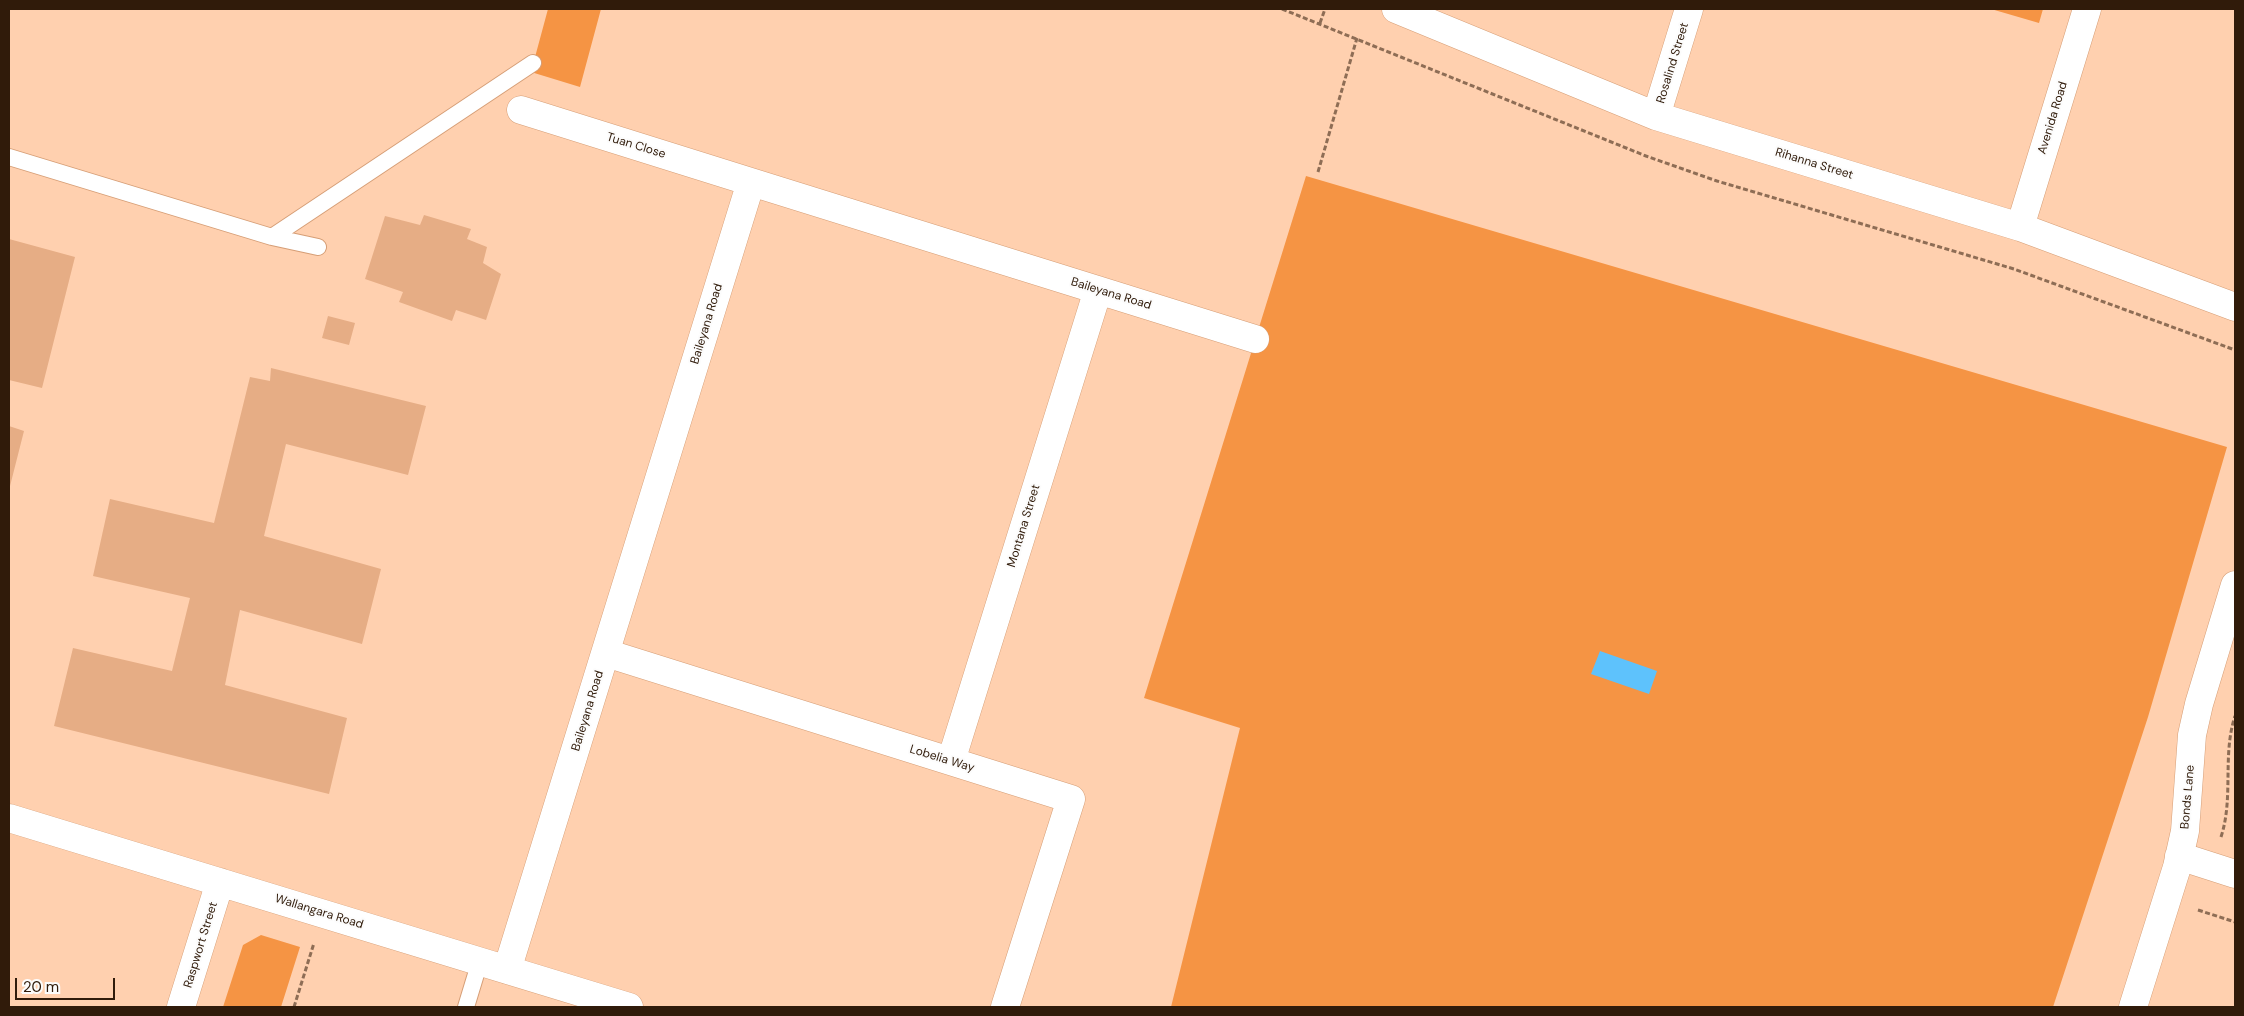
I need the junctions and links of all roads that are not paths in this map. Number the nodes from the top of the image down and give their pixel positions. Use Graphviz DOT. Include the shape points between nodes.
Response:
graph roads {
  1 [pos="1396,9"];
  2 [pos="1689,9"];
  3 [pos="2087,9"];
  4 [pos="533,63"];
  5 [pos="521,110"];
  6 [pos="1656,116"];
  7 [pos="9,157"];
  8 [pos="751,182"];
  9 [pos="2020,227"];
  10 [pos="272,237"];
  11 [pos="318,247"];
  12 [pos="1098,290"];
  13 [pos="2235,307"];
  14 [pos="1255,339"];
  15 [pos="2235,585"];
  16 [pos="606,653"];
  17 [pos="951,761"];
  18 [pos="9,818"];
  19 [pos="2179,856"];
  20 [pos="2235,874"];
  21 [pos="220,882"];
  22 [pos="480,961"];
  23 [pos="507,970"];
  24 [pos="181,1007"];
  25 [pos="466,1007"];
  26 [pos="629,1007"];
  27 [pos="1005,1007"];
  28 [pos="2133,1007"];
  1 -- 6 [label="street, Rihanna Street"];
  2 -- 6 [label="street, Rosalind Street"];
  3 -- 9 [label="street, Avenida Road"];
  4 -- 10 [label="lane"];
  5 -- 8 [label="street, Tuan Close"];
  6 -- 9 [label="street, Rihanna Street"];
  7 -- 10 [label="lane"];
  8 -- 12 [label="street, Baileyana Road"];
  8 -- 16 [label="street, Baileyana Road"];
  9 -- 13 [label="street, Rihanna Street"];
  10 -- 11 [label="lane"];
  12 -- 14 [label="street, Baileyana Road"];
  12 -- 17 [label="street, Montana Street"];
  15 -- 19 [label="street, Bonds Lane" via="2192,735 2186,831"];
  16 -- 17 [label="street, Lobelia Way"];
  16 -- 23 [label="street, Baileyana Road"];
  17 -- 27 [label="street, Lobelia Way" via="1071,799"];
  18 -- 21 [label="street, Wallangara Road"];
  19 -- 20 [label="street"];
  19 -- 28 [label="street, Bonds Lane"];
  21 -- 22 [label="street, Wallangara Road"];
  21 -- 24 [label="street, Raspwort Street"];
  22 -- 23 [label="street, Wallangara Road"];
  22 -- 25 [label="lane"];
  23 -- 26 [label="street, Wallangara Road"];
}
